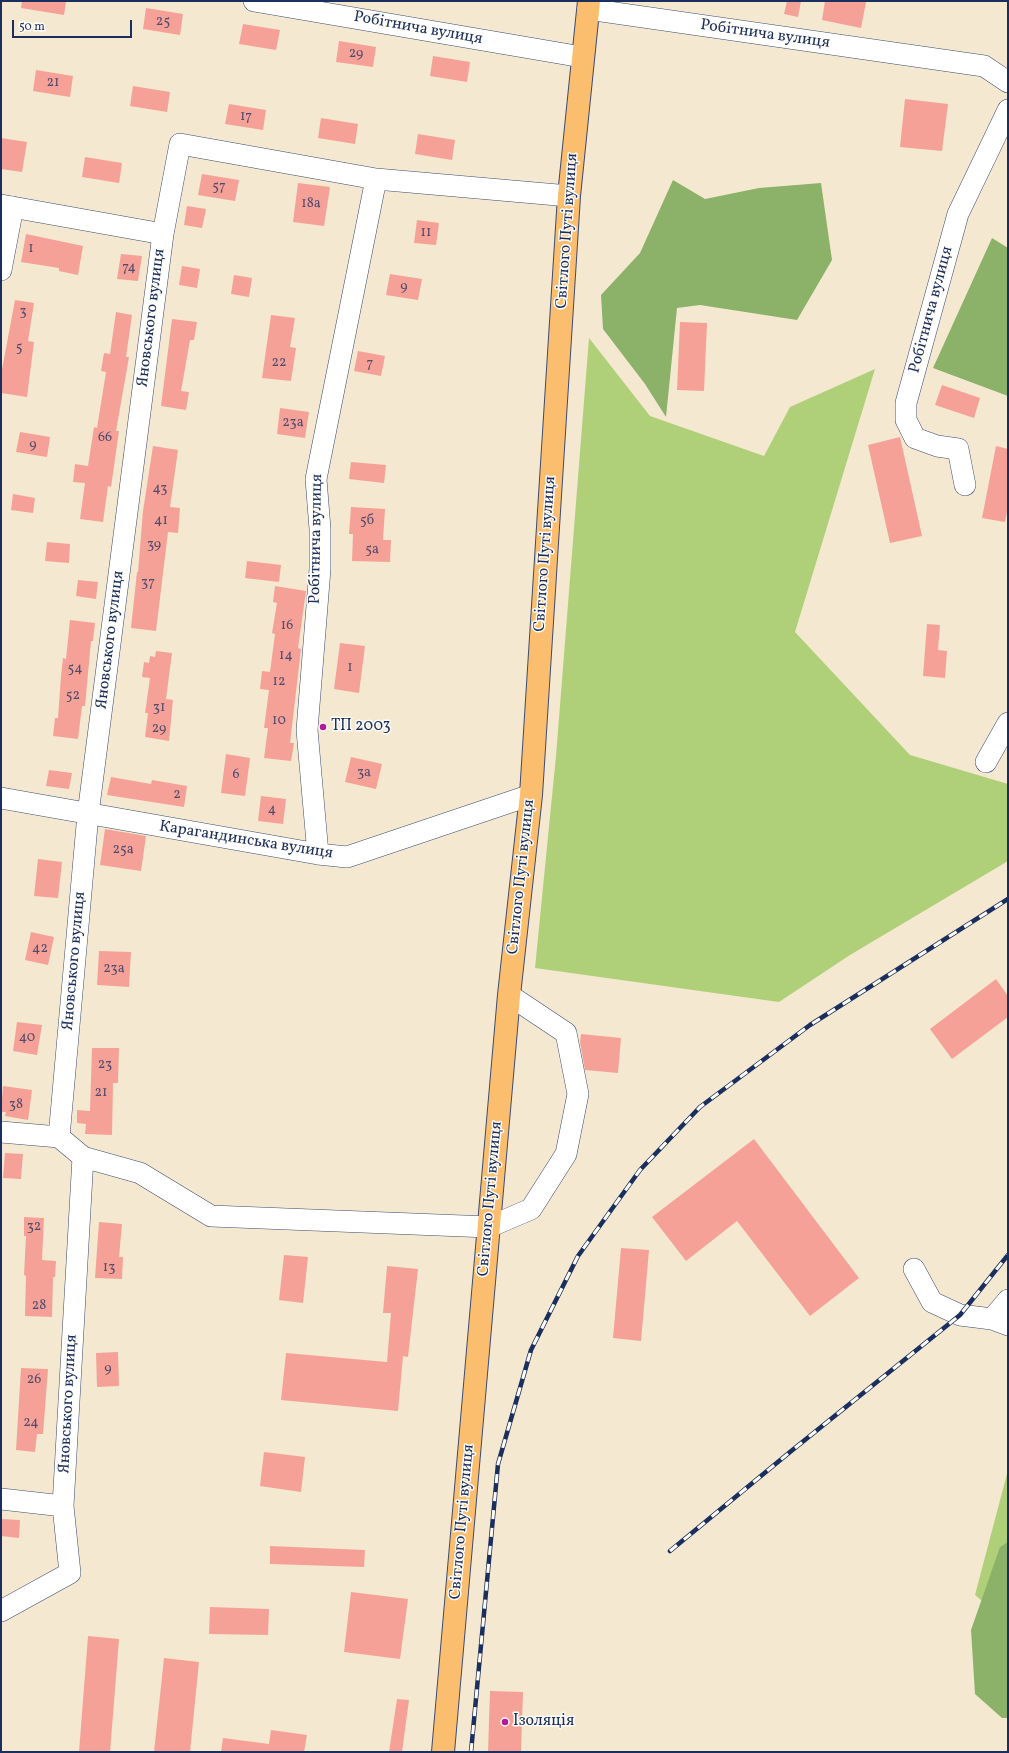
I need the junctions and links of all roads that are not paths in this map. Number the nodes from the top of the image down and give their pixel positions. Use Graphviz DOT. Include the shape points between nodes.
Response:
graph roads {
  1 [pos="254,1"];
  2 [pos="588,5"];
  3 [pos="582,58"];
  4 [pos="1008,82"];
  5 [pos="1008,110"];
  6 [pos="376,180"];
  7 [pos="569,196"];
  8 [pos="7,206"];
  9 [pos="164,234"];
  10 [pos="1,270"];
  11 [pos="965,485"];
  12 [pos="1008,723"];
  13 [pos="986,762"];
  14 [pos="531,795"];
  15 [pos="1,798"];
  16 [pos="88,814"];
  17 [pos="318,854"];
  18 [pos="509,995"];
  19 [pos="1,1132"];
  20 [pos="59,1137"];
  21 [pos="83,1156"];
  22 [pos="489,1227"];
  23 [pos="914,1269"];
  24 [pos="1008,1300"];
  25 [pos="1000,1322"];
  26 [pos="1,1499"];
  27 [pos="63,1506"];
  28 [pos="1,1611"];
  29 [pos="443,1752"];
  1 -- 3 [label="street, Робітнича вулиця"];
  2 -- 3 [label="main road, Світлого Путі вулиця"];
  2 -- 4 [label="street, Робітнича вулиця" via="984,66"];
  3 -- 7 [label="main road, Світлого Путі вулиця"];
  5 -- 11 [label="street, Робітнича вулиця" via="958,214 906,403 906,420 915,438 937,446 958,449"];
  6 -- 7 [label="street"];
  6 -- 9 [label="street, Яновського вулиця" via="180,144"];
  6 -- 17 [label="street, Робітнича вулиця" via="316,479 320,569 307,730"];
  7 -- 14 [label="main road, Світлого Путі вулиця"];
  8 -- 9 [label="street"];
  8 -- 10 [label="street"];
  9 -- 16 [label="street, Яновського вулиця"];
  12 -- 13 [label="street"];
  14 -- 17 [label="street, Карагандинська вулиця" via="347,857"];
  14 -- 18 [label="main road, Світлого Путі вулиця"];
  15 -- 16 [label="street, Карагандинська вулиця"];
  16 -- 17 [label="street, Карагандинська вулиця"];
  16 -- 20 [label="street, Яновського вулиця"];
  18 -- 22 [label="main road, Світлого Путі вулиця"];
  18 -- 22 [label="street" via="566,1033 578,1094 566,1154 531,1209"];
  19 -- 20 [label="street"];
  20 -- 21 [label="street"];
  21 -- 22 [label="street" via="140,1173 211,1216"];
  21 -- 27 [label="street, Яновського вулиця"];
  22 -- 29 [label="main road, Світлого Путі вулиця"];
  23 -- 25 [label="street" via="932,1302 960,1315"];
  24 -- 25 [label="street"];
  26 -- 27 [label="street"];
  27 -- 28 [label="street, Яновського вулиця" via="70,1573"];
}
